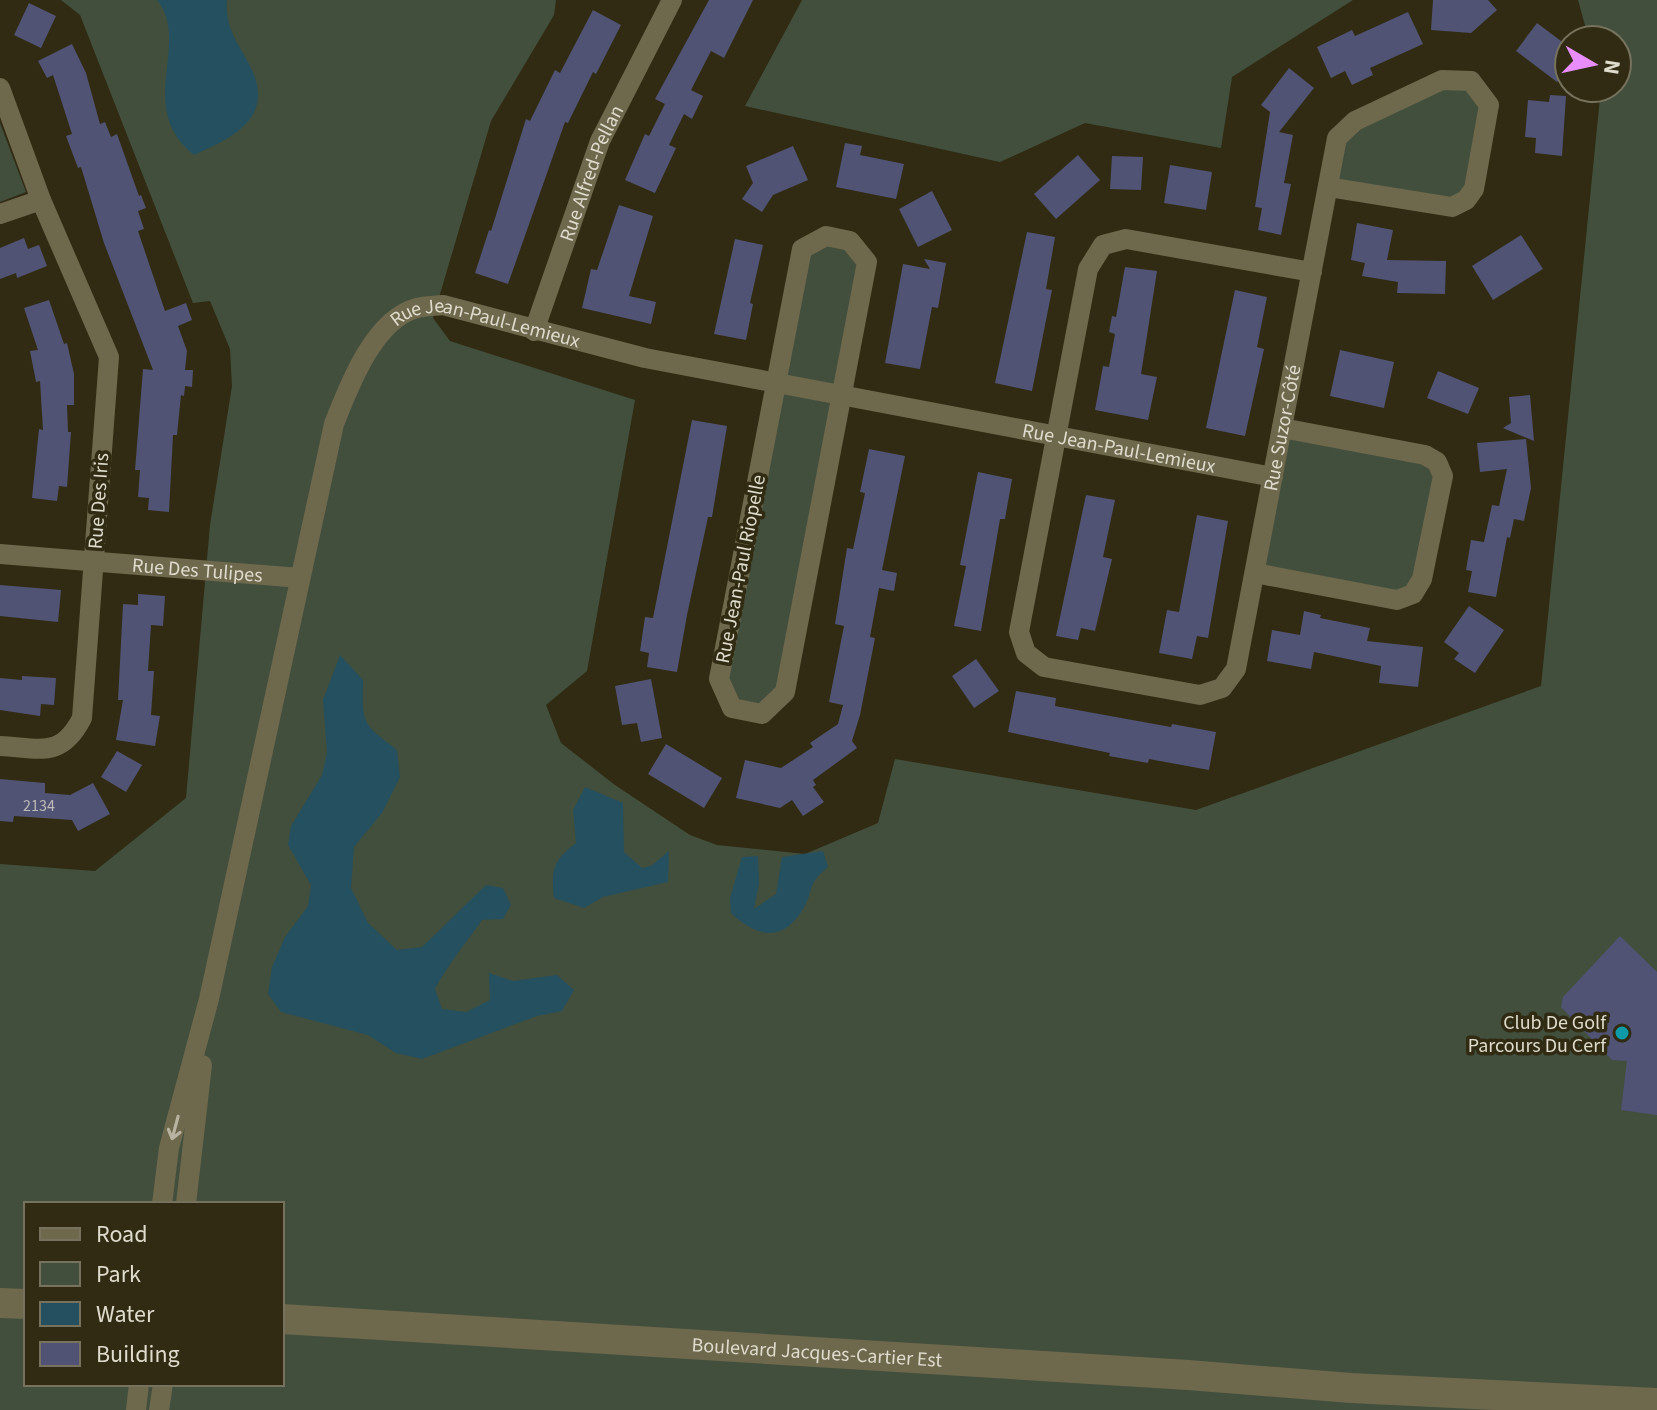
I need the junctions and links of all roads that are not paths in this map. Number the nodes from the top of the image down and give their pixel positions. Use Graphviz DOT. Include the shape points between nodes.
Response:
graph roads {
  1 [pos="664,0"];
  2 [pos="672,0"];
  3 [pos="660,23"];
  4 [pos="0,88"];
  5 [pos="1328,187"];
  6 [pos="41,200"];
  7 [pos="0,214"];
  8 [pos="1312,272"];
  9 [pos="534,331"];
  10 [pos="776,382"];
  11 [pos="841,395"];
  12 [pos="1282,428"];
  13 [pos="1056,436"];
  14 [pos="1273,477"];
  15 [pos="0,554"];
  16 [pos="94,561"];
  17 [pos="1255,573"];
  18 [pos="300,578"];
  19 [pos="0,746"];
  20 [pos="209,999"];
  21 [pos="162,1202"];
  22 [pos="186,1202"];
  23 [pos="0,1303"];
  24 [pos="24,1304"];
  25 [pos="284,1319"];
  26 [pos="139,1386"];
  27 [pos="163,1386"];
  28 [pos="1351,1388"];
  29 [pos="1657,1403"];
  30 [pos="136,1410"];
  31 [pos="159,1410"];
  32 [pos="1498,1410"];
  1 -- 3 [label="street, Rue Alfred-Pellan"];
  2 -- 3 [label="street, Rue Alfred-Pellan"];
  3 -- 9 [label="street, Rue Alfred-Pellan" via="600,141"];
  4 -- 6 [label="street, Rue Des Iris"];
  5 -- 5 [label="street, Rue Suzor-Côté" via="1337,138 1355,121 1442,80 1471,81 1489,105 1474,189 1466,200 1452,207"];
  5 -- 8 [label="street, Rue Suzor-Côté"];
  6 -- 7 [label="street"];
  6 -- 16 [label="street, Rue Des Iris" via="109,357"];
  8 -- 12 [label="street, Rue Suzor-Côté"];
  8 -- 13 [label="street" via="1126,239 1103,245 1088,269"];
  9 -- 10 [label="street, Rue Jean-Paul-Lemieux"];
  9 -- 18 [label="street, Rue Jean-Paul-Lemieux" via="443,305 416,308 388,325 362,360 334,424"];
  10 -- 11 [label="street, Rue Jean-Paul-Lemieux"];
  10 -- 11 [label="street, Rue Jean-Paul Riopelle" via="802,249 826,236 850,241 867,262"];
  10 -- 11 [label="street, Rue Jean-Paul Riopelle" via="719,679 732,708 762,714 785,692"];
  11 -- 13 [label="street, Rue Jean-Paul-Lemieux"];
  12 -- 14 [label="street, Rue Suzor-Côté"];
  12 -- 17 [label="street" via="1425,455 1437,462 1443,476 1422,579 1413,594 1397,600"];
  13 -- 14 [label="street, Rue Jean-Paul-Lemieux"];
  13 -- 17 [label="street, Rue Suzor-Côté" via="1019,632 1026,653 1044,667 1200,695 1222,688 1236,669"];
  14 -- 17 [label="street, Rue Suzor-Côté"];
  15 -- 16 [label="street, Rue Des Tulipes"];
  16 -- 18 [label="street, Rue Des Tulipes"];
  16 -- 19 [label="street, Rue Des Iris" via="82,718 72,738 52,749"];
  18 -- 20 [label="street, Rue Jean-Paul-Lemieux"];
  20 -- 21 [label="street, Rue Jean-Paul-Lemieux, one-way" via="169,1148"];
  20 -- 22 [label="street, Rue Jean-Paul-Lemieux"];
  23 -- 24 [label="main road"];
  25 -- 28 [label="main road, Boulevard Jacques-Cartier Est"];
  26 -- 30 [label="street"];
  27 -- 31 [label="street"];
  28 -- 29 [label="main road, Boulevard Jacques-Cartier Est"];
  28 -- 32 [label="main road, Boulevard Jacques-Cartier Est"];
}
